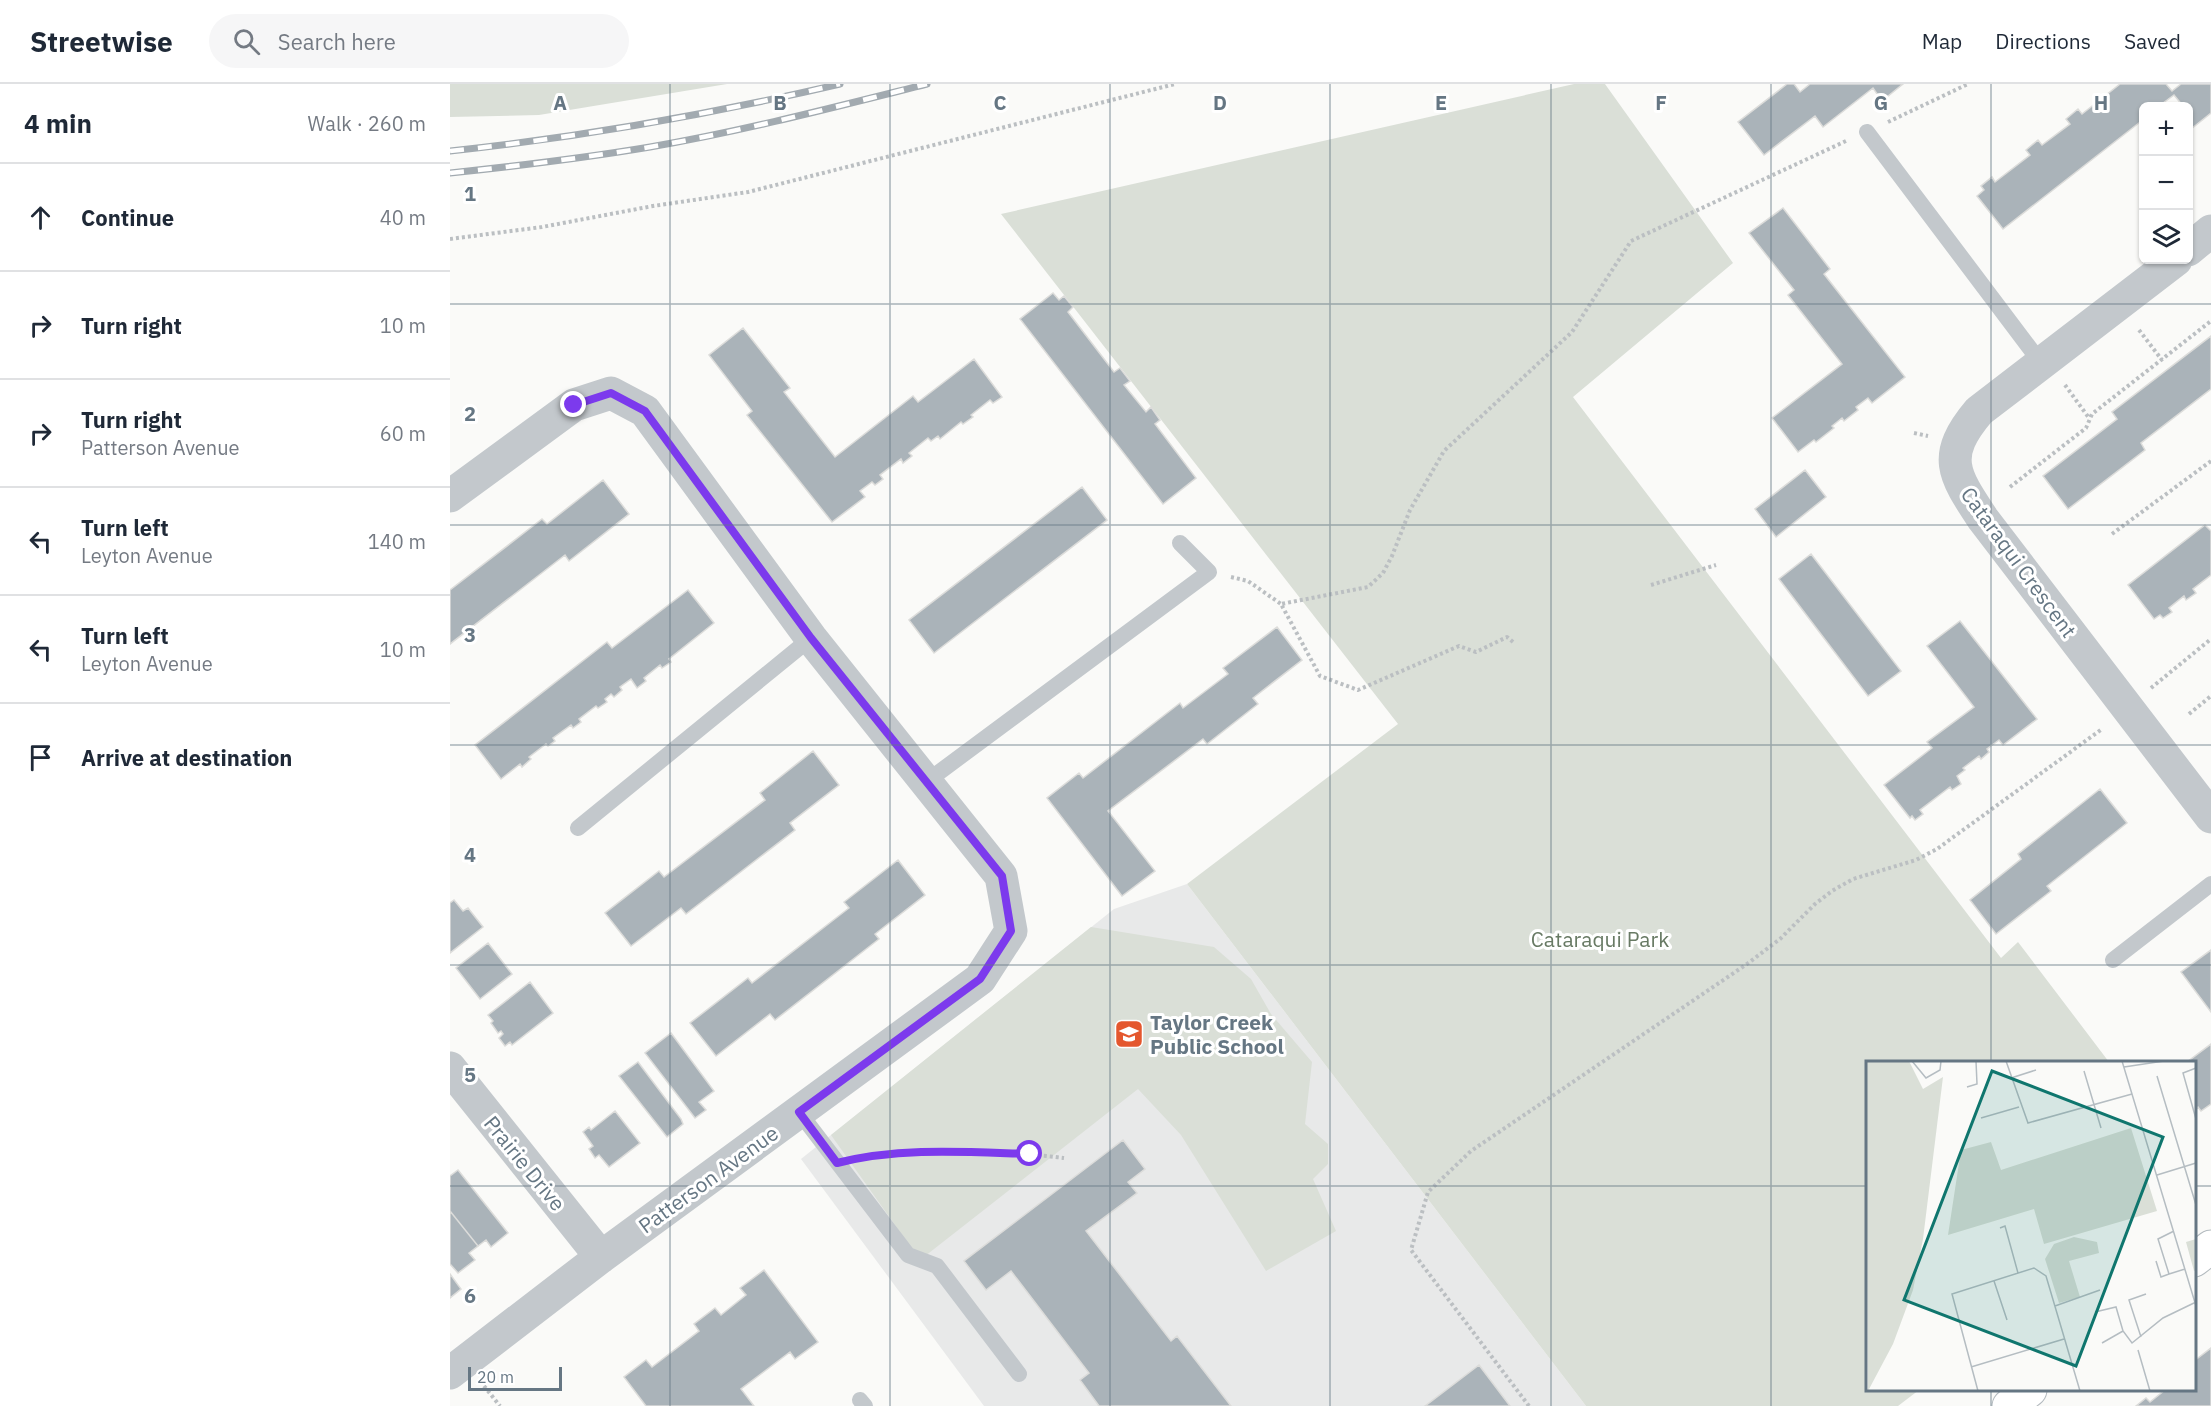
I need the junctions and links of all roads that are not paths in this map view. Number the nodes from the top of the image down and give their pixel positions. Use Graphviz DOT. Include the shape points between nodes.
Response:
graph roads {
  1 [pos="1867,132"];
  2 [pos="2211,231"];
  3 [pos="2193,246"];
  4 [pos="2172,264"];
  5 [pos="2052,373"];
  6 [pos="450,496"];
  7 [pos="1180,543"];
  8 [pos="811,638"];
  9 [pos="926,782"];
  10 [pos="2211,817"];
  11 [pos="578,828"];
  12 [pos="2211,884"];
  13 [pos="2113,960"];
  14 [pos="450,1068"];
  15 [pos="799,1112"];
  16 [pos="2211,1247"];
  17 [pos="601,1257"];
  18 [pos="2196,1258"];
  19 [pos="450,1373"];
  20 [pos="1018,1374"];
  21 [pos="2028,1391"];
  22 [pos="2009,1406"];
  1 -- 5 [label="lane"];
  2 -- 3 [label="street"];
  4 -- 5 [label="street, Cataraqui Crescent"];
  5 -- 10 [label="street, Cataraqui Crescent" via="1979,411 1958,441 1956,473 1983,519"];
  6 -- 8 [label="street" via="574,405 611,393 645,411"];
  7 -- 9 [label="lane" via="1209,572"];
  8 -- 9 [label="street"];
  8 -- 11 [label="lane"];
  9 -- 15 [label="street, Patterson Avenue" via="1002,876 1011,931 980,979"];
  12 -- 13 [label="lane"];
  14 -- 17 [label="street, Prairie Drive"];
  15 -- 17 [label="street, Patterson Avenue"];
  15 -- 20 [label="lane" via="908,1255 938,1266"];
  16 -- 18 [label="main road"];
  17 -- 19 [label="street, Patterson Avenue"];
  21 -- 22 [label="main road"];
}
